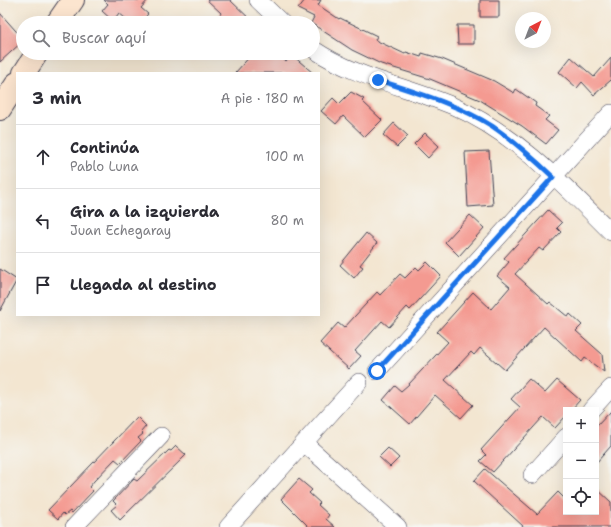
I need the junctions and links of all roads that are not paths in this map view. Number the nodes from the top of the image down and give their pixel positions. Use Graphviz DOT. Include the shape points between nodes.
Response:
graph roads {
  1 [pos="73,0"];
  2 [pos="266,3"];
  3 [pos="62,16"];
  4 [pos="276,16"];
  5 [pos="320,52"];
  6 [pos="32,60"];
  7 [pos="25,72"];
  8 [pos="16,84"];
  9 [pos="0,108"];
  10 [pos="611,113"];
  11 [pos="553,177"];
  12 [pos="611,232"];
  13 [pos="377,371"];
  14 [pos="359,382"];
  15 [pos="611,388"];
  16 [pos="594,407"];
  17 [pos="161,436"];
  18 [pos="563,440"];
  19 [pos="304,443"];
  20 [pos="532,475"];
  21 [pos="74,527"];
  22 [pos="228,527"];
  23 [pos="398,527"];
  1 -- 3 [label="street"];
  2 -- 4 [label="street"];
  5 -- 11 [label="street" via="347,69 472,115 509,138"];
  6 -- 7 [label="street"];
  8 -- 9 [label="street"];
  10 -- 11 [label="street"];
  11 -- 12 [label="street"];
  11 -- 13 [label="street"];
  14 -- 19 [label="street"];
  15 -- 16 [label="street"];
  17 -- 21 [label="street"];
  18 -- 20 [label="street"];
  19 -- 22 [label="street"];
  19 -- 23 [label="street"];
}
